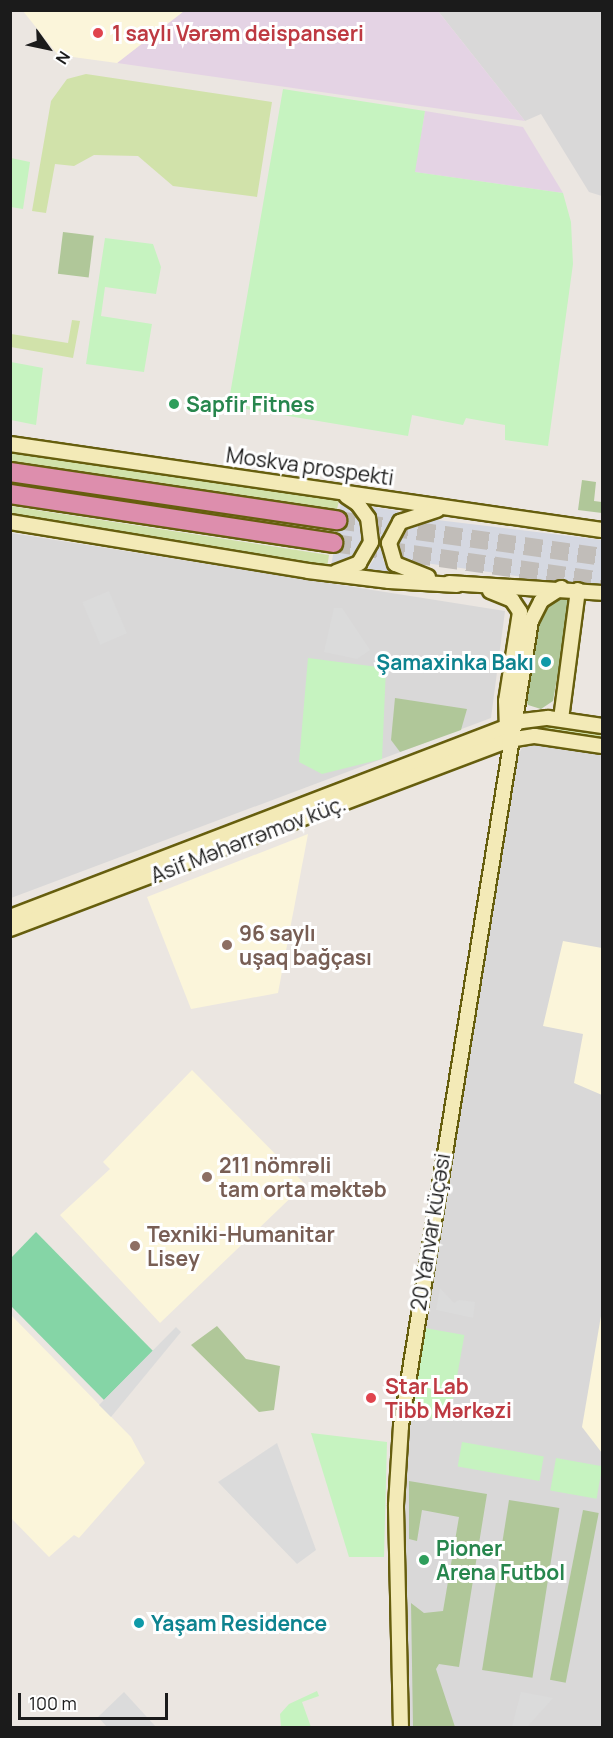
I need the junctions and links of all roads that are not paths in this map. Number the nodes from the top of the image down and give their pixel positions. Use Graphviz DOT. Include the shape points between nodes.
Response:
graph roads {
  1 [pos="10,444"];
  2 [pos="10,471"];
  3 [pos="332,491"];
  4 [pos="10,495"];
  5 [pos="450,508"];
  6 [pos="337,520"];
  7 [pos="10,522"];
  8 [pos="603,530"];
  9 [pos="333,543"];
  10 [pos="324,573"];
  11 [pos="457,585"];
  12 [pos="479,587"];
  13 [pos="561,588"];
  14 [pos="578,590"];
  15 [pos="603,593"];
  16 [pos="561,719"];
  17 [pos="509,725"];
  18 [pos="603,726"];
  19 [pos="510,740"];
  20 [pos="482,746"];
  21 [pos="603,746"];
  22 [pos="500,798"];
  23 [pos="118,882"];
  24 [pos="10,917"];
  25 [pos="10,929"];
  26 [pos="401,1728"];
  1 -- 3 [label="main road, Moskva prospekti"];
  2 -- 6 [label="highway"];
  3 -- 5 [label="main road, Moskva prospekti"];
  3 -- 10 [label="main road" via="351,498 364,510 372,530 371,542 366,555 350,569"];
  4 -- 9 [label="highway"];
  5 -- 8 [label="main road, Moskva prospekti"];
  5 -- 11 [label="main road" via="417,514 400,522 390,536 388,549 401,569"];
  7 -- 10 [label="main road"];
  10 -- 11 [label="main road"];
  11 -- 12 [label="main road"];
  12 -- 13 [label="main road"];
  12 -- 17 [label="main road" via="512,600 520,612"];
  13 -- 14 [label="main road"];
  13 -- 17 [label="main road" via="546,596 532,617"];
  14 -- 15 [label="main road"];
  14 -- 16 [label="main road"];
  16 -- 17 [label="main road" via="539,718"];
  16 -- 18 [label="main road"];
  17 -- 19 [label="main road"];
  17 -- 20 [label="main road"];
  19 -- 20 [label="main road"];
  19 -- 21 [label="main road" via="535,736"];
  19 -- 22 [label="main road, 20 Yanvar küçəsi"];
  20 -- 22 [label="main road" via="498,758"];
  20 -- 23 [label="main road, Asif Məhərrəmov küç."];
  22 -- 26 [label="main road, 20 Yanvar küçəsi" via="399,1438 396,1546"];
  23 -- 24 [label="main road, Asif Məhərrəmov küç."];
  23 -- 25 [label="main road, Asif Məhərrəmov küç."];
}
